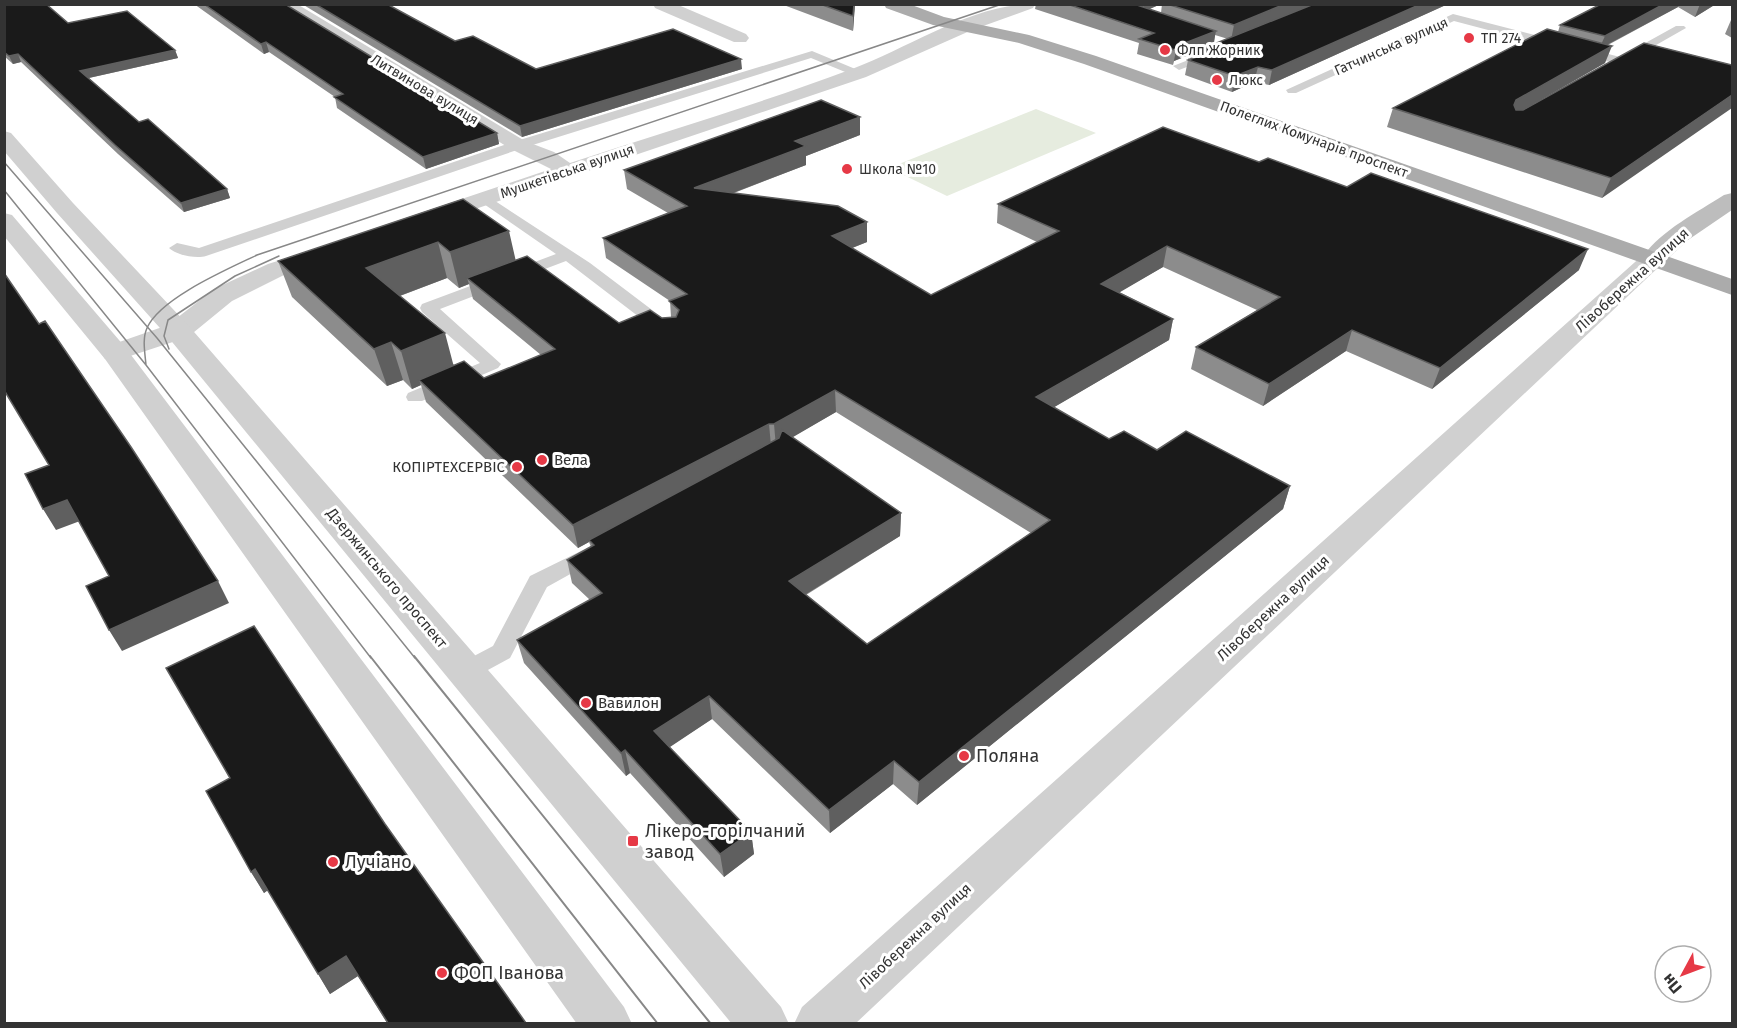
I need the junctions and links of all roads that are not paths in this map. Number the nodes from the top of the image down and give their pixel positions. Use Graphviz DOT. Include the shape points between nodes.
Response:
graph roads {
  1 [pos="284,4"];
  2 [pos="661,4"];
  3 [pos="892,4"];
  4 [pos="989,4"];
  5 [pos="1027,4"];
  6 [pos="939,21"];
  7 [pos="966,26"];
  8 [pos="1680,28"];
  9 [pos="740,38"];
  10 [pos="1217,44"];
  11 [pos="1621,62"];
  12 [pos="1179,66"];
  13 [pos="859,73"];
  14 [pos="1602,73"];
  15 [pos="1292,90"];
  16 [pos="4,137"];
  17 [pos="518,145"];
  18 [pos="568,171"];
  19 [pos="486,199"];
  20 [pos="1732,201"];
  21 [pos="6,223"];
  22 [pos="409,224"];
  23 [pos="343,247"];
  24 [pos="177,248"];
  25 [pos="568,255"];
  26 [pos="1653,259"];
  27 [pos="1732,287"];
  28 [pos="178,331"];
  29 [pos="671,333"];
  30 [pos="115,353"];
  31 [pos="415,397"];
  32 [pos="608,544"];
  33 [pos="466,671"];
  34 [pos="607,1023"];
  35 [pos="764,1023"];
  36 [pos="819,1023"];
  1 -- 17 [label="street, Литвинова вулиця"];
  2 -- 9 [label="street"];
  3 -- 6 [label="main road, Полеглих Комунарів проспект"];
  4 -- 6 [label="street"];
  5 -- 7 [label="street, Мушкетівська вулиця"];
  6 -- 7 [label="main road, Полеглих Комунарів проспект"];
  7 -- 13 [label="street, Мушкетівська вулиця"];
  7 -- 26 [label="main road, Полеглих Комунарів проспект" via="1090,60"];
  8 -- 11 [label="lane" via="1647,51"];
  10 -- 12 [label="lane"];
  11 -- 14 [label="lane"];
  11 -- 15 [label="lane, Гатчинська вулиця" via="1454,17"];
  13 -- 17 [label="lane" via="812,54"];
  13 -- 18 [label="street, Мушкетівська вулиця"];
  16 -- 28 [label="street, Дзержинського проспект"];
  17 -- 18 [label="street, Литвинова вулиця"];
  17 -- 24 [label="lane" via="200,253"];
  18 -- 19 [label="street, Мушкетівська вулиця"];
  19 -- 22 [label="street, Мушкетівська вулиця"];
  19 -- 25 [label="lane"];
  20 -- 26 [label="main road, Лівобережна вулиця" via="1680,235"];
  21 -- 30 [label="street"];
  23 -- 28 [label="street" via="277,269 222,295"];
  25 -- 29 [label="lane"];
  25 -- 31 [label="lane" via="428,308 492,364"];
  26 -- 27 [label="main road, Полеглих Комунарів проспект"];
  26 -- 36 [label="street, Лівобережна вулиця"];
  28 -- 30 [label="street"];
  28 -- 33 [label="street, Дзержинського проспект"];
  30 -- 34 [label="street"];
  32 -- 33 [label="lane" via="538,582 502,651"];
  33 -- 35 [label="street, Дзержинського проспект"];
}
